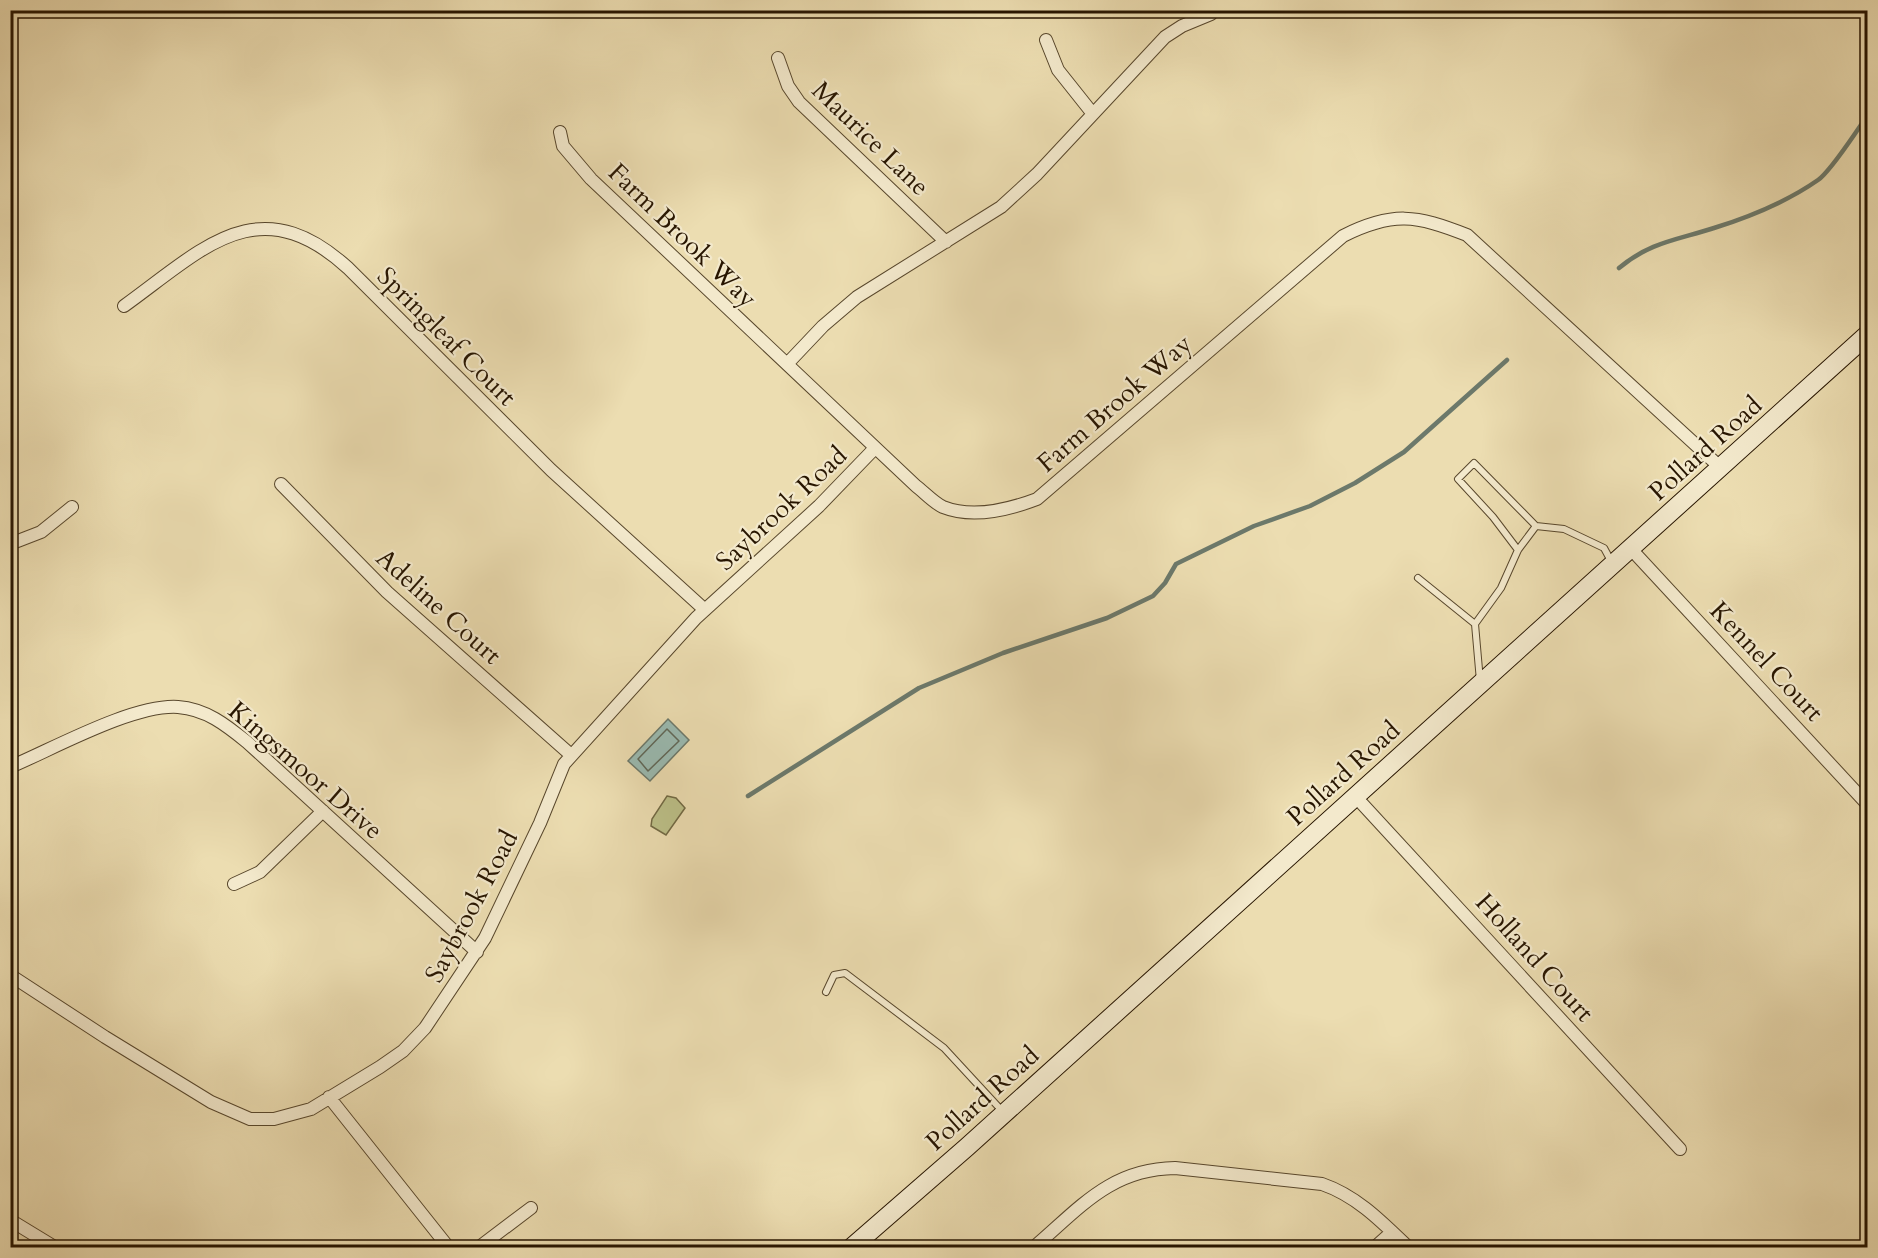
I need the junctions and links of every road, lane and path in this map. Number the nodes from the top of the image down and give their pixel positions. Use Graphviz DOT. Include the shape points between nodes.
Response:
graph roads {
  1 [pos="1211,14"];
  2 [pos="1046,40"];
  3 [pos="778,58"];
  4 [pos="1093,114"];
  5 [pos="560,132"];
  6 [pos="946,242"];
  7 [pos="124,306"];
  8 [pos="1868,334"];
  9 [pos="787,364"];
  10 [pos="875,448"];
  11 [pos="1721,468"];
  12 [pos="281,484"];
  13 [pos="72,507"];
  14 [pos="1536,526"];
  15 [pos="10,544"];
  16 [pos="1632,549"];
  17 [pos="1518,550"];
  18 [pos="1613,564"];
  19 [pos="1418,579"];
  20 [pos="705,610"];
  21 [pos="1475,624"];
  22 [pos="1480,684"];
  23 [pos="571,755"];
  24 [pos="10,767"];
  25 [pos="1355,796"];
  26 [pos="1868,805"];
  27 [pos="323,811"];
  28 [pos="234,884"];
  29 [pos="477,952"];
  30 [pos="10,975"];
  31 [pos="826,992"];
  32 [pos="329,1097"];
  33 [pos="1004,1113"];
  34 [pos="1680,1149"];
  35 [pos="531,1208"];
  36 [pos="10,1220"];
  37 [pos="1392,1232"];
  38 [pos="56,1248"];
  39 [pos="449,1248"];
  40 [pos="478,1248"];
  41 [pos="851,1248"];
  42 [pos="1033,1248"];
  43 [pos="1374,1248"];
  44 [pos="1409,1248"];
  1 -- 4 [label="street" via="1165,37"];
  2 -- 4 [label="street" via="1058,70"];
  3 -- 6 [label="street, Maurice Lane" via="788,86 799,102"];
  4 -- 6 [label="street" via="1000,207"];
  5 -- 9 [label="street, Farm Brook Way" via="563,146 591,179"];
  6 -- 9 [label="street" via="857,297"];
  7 -- 20 [label="street, Springleaf Court" via="227,235 270,228 315,242 348,268 551,470"];
  8 -- 11 [label="street, Pollard Road"];
  9 -- 10 [label="street, Farm Brook Way"];
  10 -- 11 [label="street, Farm Brook Way" via="943,507 981,513 1010,509 1037,499 1343,236 1372,222 1400,219 1431,221 1467,235"];
  10 -- 20 [label="street, Saybrook Road" via="819,506"];
  11 -- 16 [label="street, Pollard Road"];
  12 -- 23 [label="street, Adeline Court" via="387,592"];
  13 -- 15 [label="street" via="40,532"];
  14 -- 17 [label="lane"];
  14 -- 17 [label="lane" via="1474,463 1458,479"];
  14 -- 18 [label="lane" via="1564,529 1604,548"];
  16 -- 18 [label="street, Pollard Road"];
  16 -- 26 [label="street, Kennel Court"];
  17 -- 21 [label="lane" via="1500,588"];
  18 -- 22 [label="street, Pollard Road"];
  19 -- 21 [label="lane"];
  20 -- 23 [label="street, Saybrook Road"];
  21 -- 22 [label="lane"];
  22 -- 25 [label="street, Pollard Road"];
  23 -- 29 [label="street, Saybrook Road"];
  24 -- 27 [label="street, Kingsmoor Drive" via="124,718 177,707 219,720"];
  25 -- 33 [label="street, Pollard Road"];
  25 -- 34 [label="street, Holland Court"];
  27 -- 28 [label="street" via="260,872"];
  27 -- 29 [label="street, Kingsmoor Drive"];
  29 -- 32 [label="street, Saybrook Road" via="426,1028 403,1051"];
  30 -- 32 [label="street, Saybrook Road" via="211,1102 250,1119 274,1119 311,1109"];
  31 -- 33 [label="lane" via="834,975 845,974 944,1048"];
  32 -- 39 [label="street"];
  33 -- 41 [label="street, Pollard Road"];
  35 -- 40 [label="street"];
  36 -- 38 [label="street"];
  37 -- 42 [label="street" via="1359,1201 1322,1184 1154,1168 1120,1178"];
  37 -- 43 [label="street"];
  37 -- 44 [label="street"];
}
